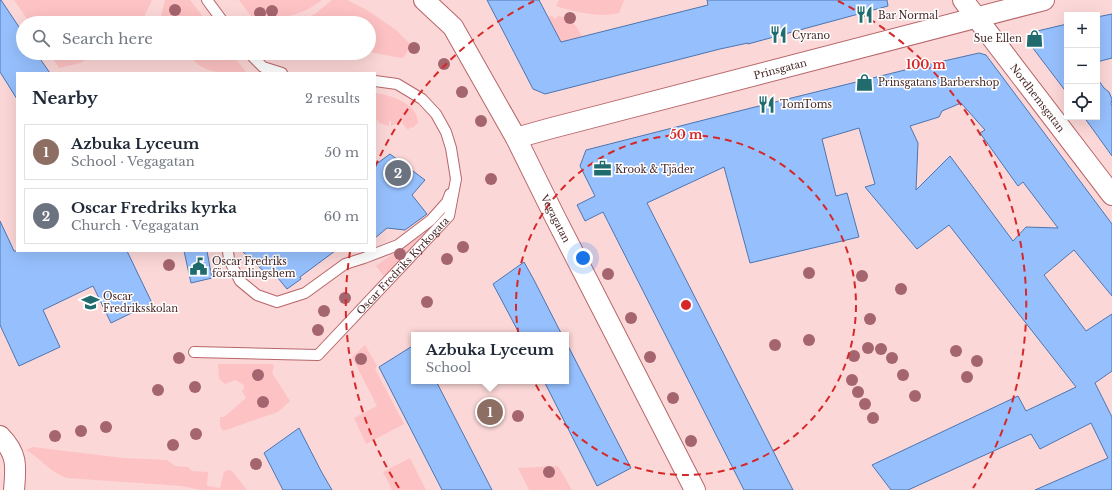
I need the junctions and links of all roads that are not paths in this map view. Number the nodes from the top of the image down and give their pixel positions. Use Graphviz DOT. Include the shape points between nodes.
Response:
graph roads {
  1 [pos="206,0"];
  2 [pos="424,0"];
  3 [pos="963,0"];
  4 [pos="1044,0"];
  5 [pos="219,16"];
  6 [pos="977,18"];
  7 [pos="256,60"];
  8 [pos="279,72"];
  9 [pos="376,81"];
  10 [pos="516,138"];
  11 [pos="456,179"];
  12 [pos="1112,195"];
  13 [pos="228,252"];
  14 [pos="194,352"];
  15 [pos="0,436"];
  16 [pos="14,490"];
  17 [pos="695,490"];
  1 -- 5 [label="lane"];
  2 -- 10 [label="street, Vegagatan" via="453,27"];
  3 -- 6 [label="street, Nordhemsgatan"];
  4 -- 6 [label="street, Prinsgatan"];
  6 -- 10 [label="street, Prinsgatan"];
  6 -- 12 [label="street, Nordhemsgatan"];
  7 -- 8 [label="lane" via="263,67"];
  9 -- 11 [label="lane, Oscar Fredriks Kyrkogata" via="397,84 422,99 436,114 451,148"];
  10 -- 17 [label="street, Vegagatan"];
  11 -- 13 [label="lane" via="447,202 432,220 398,245 345,264 305,293 277,302 257,295 240,281 228,260"];
  11 -- 14 [label="lane, Oscar Fredriks Kyrkogata" via="449,216 318,354"];
  15 -- 16 [label="street" via="12,450 16,467"];
}
